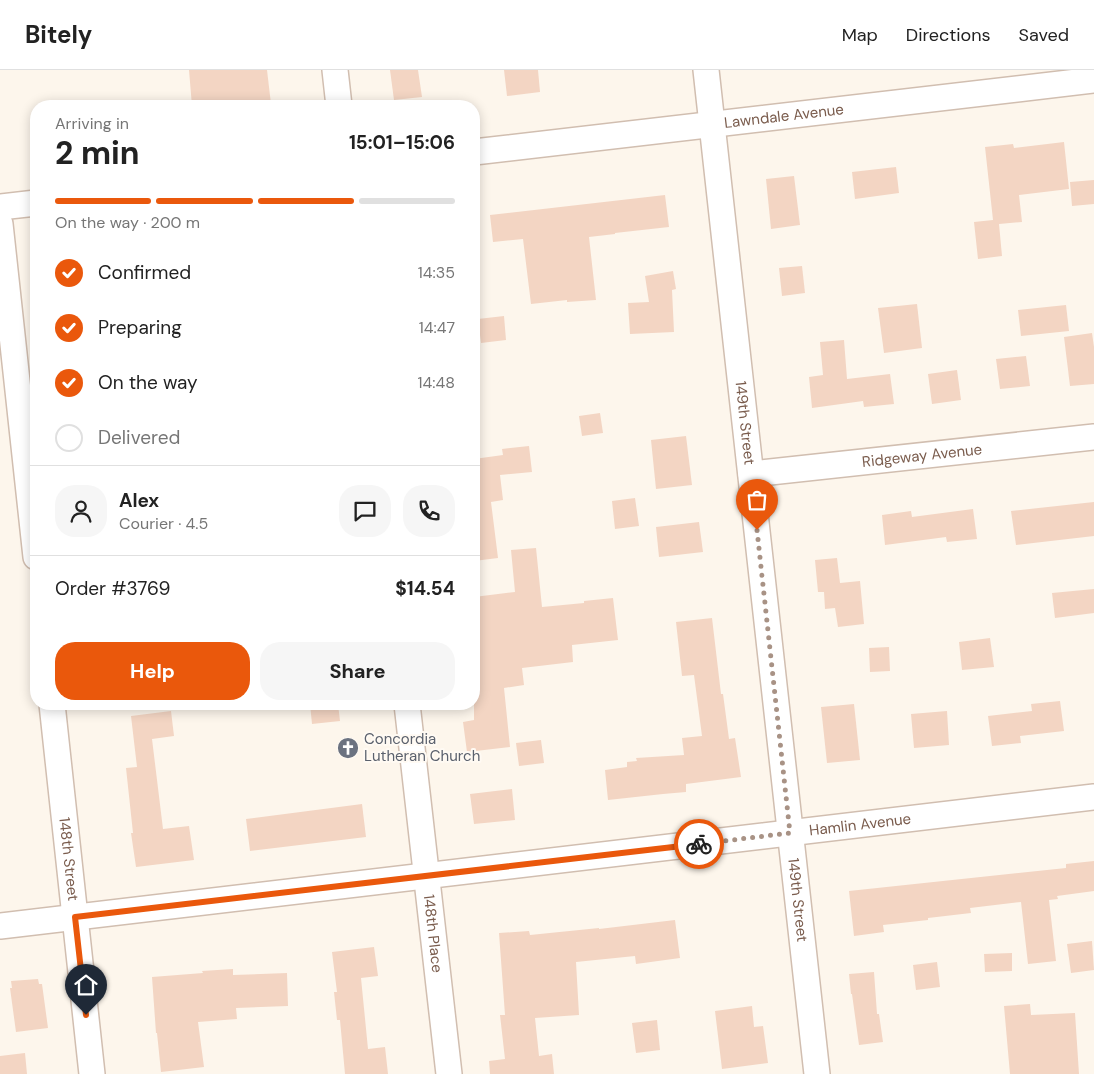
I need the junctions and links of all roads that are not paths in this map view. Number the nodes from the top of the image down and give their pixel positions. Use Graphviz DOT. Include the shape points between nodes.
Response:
graph roads {
  1 [pos="335,70"];
  2 [pos="706,70"];
  3 [pos="1094,80"];
  4 [pos="338,100"];
  5 [pos="712,124"];
  6 [pos="480,151"];
  7 [pos="30,204"];
  8 [pos="0,207"];
  9 [pos="0,224"];
  10 [pos="1094,438"];
  11 [pos="751,474"];
  12 [pos="30,502"];
  13 [pos="53,710"];
  14 [pos="408,710"];
  15 [pos="1094,797"];
  16 [pos="790,833"];
  17 [pos="427,876"];
  18 [pos="75,917"];
  19 [pos="0,926"];
  20 [pos="92,1074"];
  21 [pos="449,1074"];
  22 [pos="817,1074"];
  1 -- 4 [label="street"];
  2 -- 5 [label="street, 149th Street"];
  3 -- 5 [label="street, Lawndale Avenue"];
  5 -- 6 [label="street, Lawndale Avenue"];
  5 -- 11 [label="street, 149th Street"];
  7 -- 8 [label="street"];
  9 -- 12 [label="street"];
  10 -- 11 [label="street, Ridgeway Avenue"];
  11 -- 16 [label="street, 149th Street"];
  13 -- 18 [label="street, 148th Street"];
  14 -- 17 [label="street, 148th Place"];
  15 -- 16 [label="street, Hamlin Avenue"];
  16 -- 17 [label="street, Hamlin Avenue"];
  16 -- 22 [label="street, 149th Street"];
  17 -- 18 [label="street, Hamlin Avenue"];
  17 -- 21 [label="street, 148th Place"];
  18 -- 19 [label="street, Hamlin Avenue"];
  18 -- 20 [label="street, 148th Street"];
}
